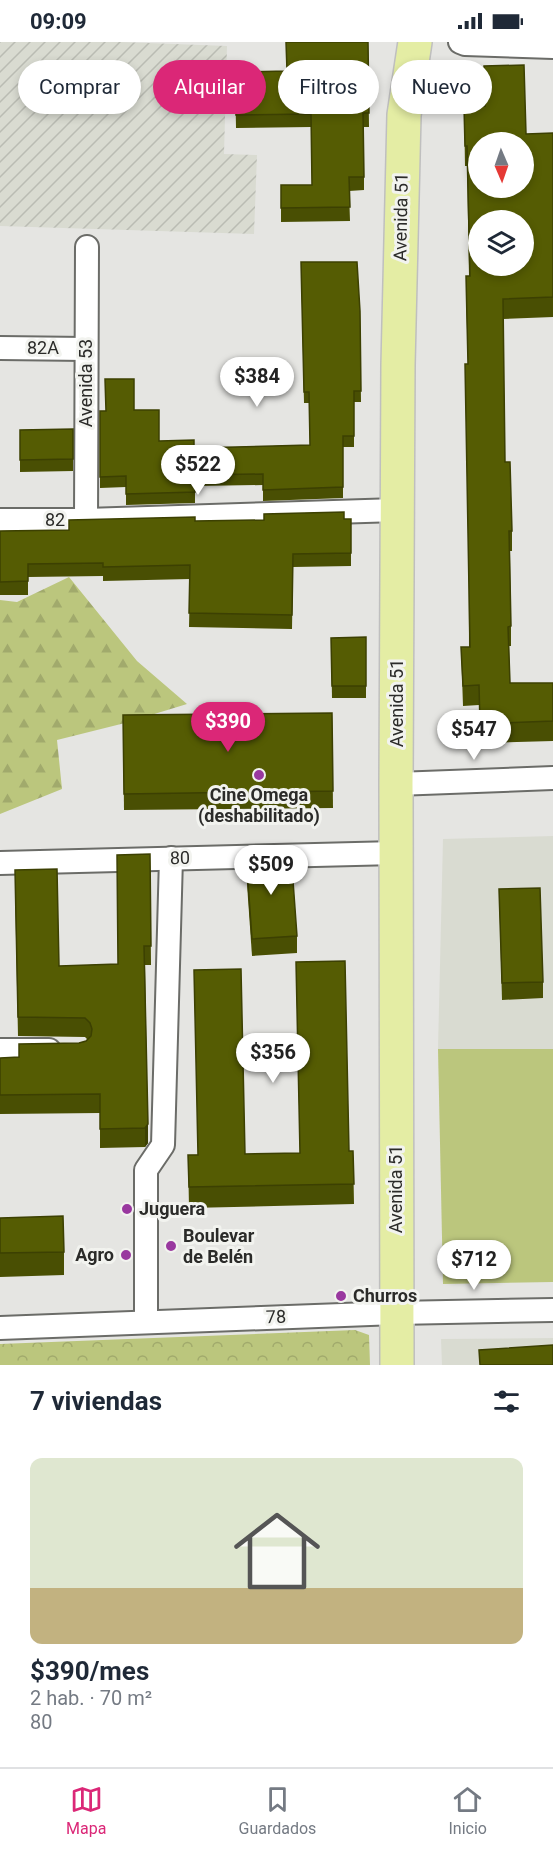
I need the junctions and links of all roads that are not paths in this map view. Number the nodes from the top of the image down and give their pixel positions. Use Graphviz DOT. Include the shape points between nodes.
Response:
graph roads {
  1 [pos="415,42"];
  2 [pos="460,42"];
  3 [pos="553,47"];
  4 [pos="87,247"];
  5 [pos="0,348"];
  6 [pos="86,349"];
  7 [pos="397,510"];
  8 [pos="0,520"];
  9 [pos="86,520"];
  10 [pos="553,778"];
  11 [pos="396,784"];
  12 [pos="396,853"];
  13 [pos="171,858"];
  14 [pos="0,863"];
  15 [pos="0,1050"];
  16 [pos="68,1050"];
  17 [pos="553,1310"];
  18 [pos="396,1312"];
  19 [pos="146,1322"];
  20 [pos="0,1328"];
  21 [pos="397,1365"];
  1 -- 7 [label="main road, Avenida 51" via="403,139"];
  2 -- 3 [label="street"];
  4 -- 6 [label="street, Avenida 53"];
  5 -- 6 [label="street, 82A"];
  6 -- 9 [label="street, Avenida 53"];
  7 -- 9 [label="street, 82"];
  7 -- 11 [label="main road, Avenida 51"];
  8 -- 9 [label="street, 82"];
  10 -- 11 [label="street"];
  11 -- 12 [label="main road, Avenida 51"];
  12 -- 13 [label="street, 80"];
  12 -- 18 [label="main road, Avenida 51"];
  13 -- 14 [label="street, 80"];
  13 -- 19 [label="street" via="163,1145 146,1170"];
  15 -- 16 [label="street"];
  17 -- 18 [label="street, 78"];
  18 -- 19 [label="street, 78"];
  18 -- 21 [label="main road, Avenida 51"];
  19 -- 20 [label="street, 78"];
}
